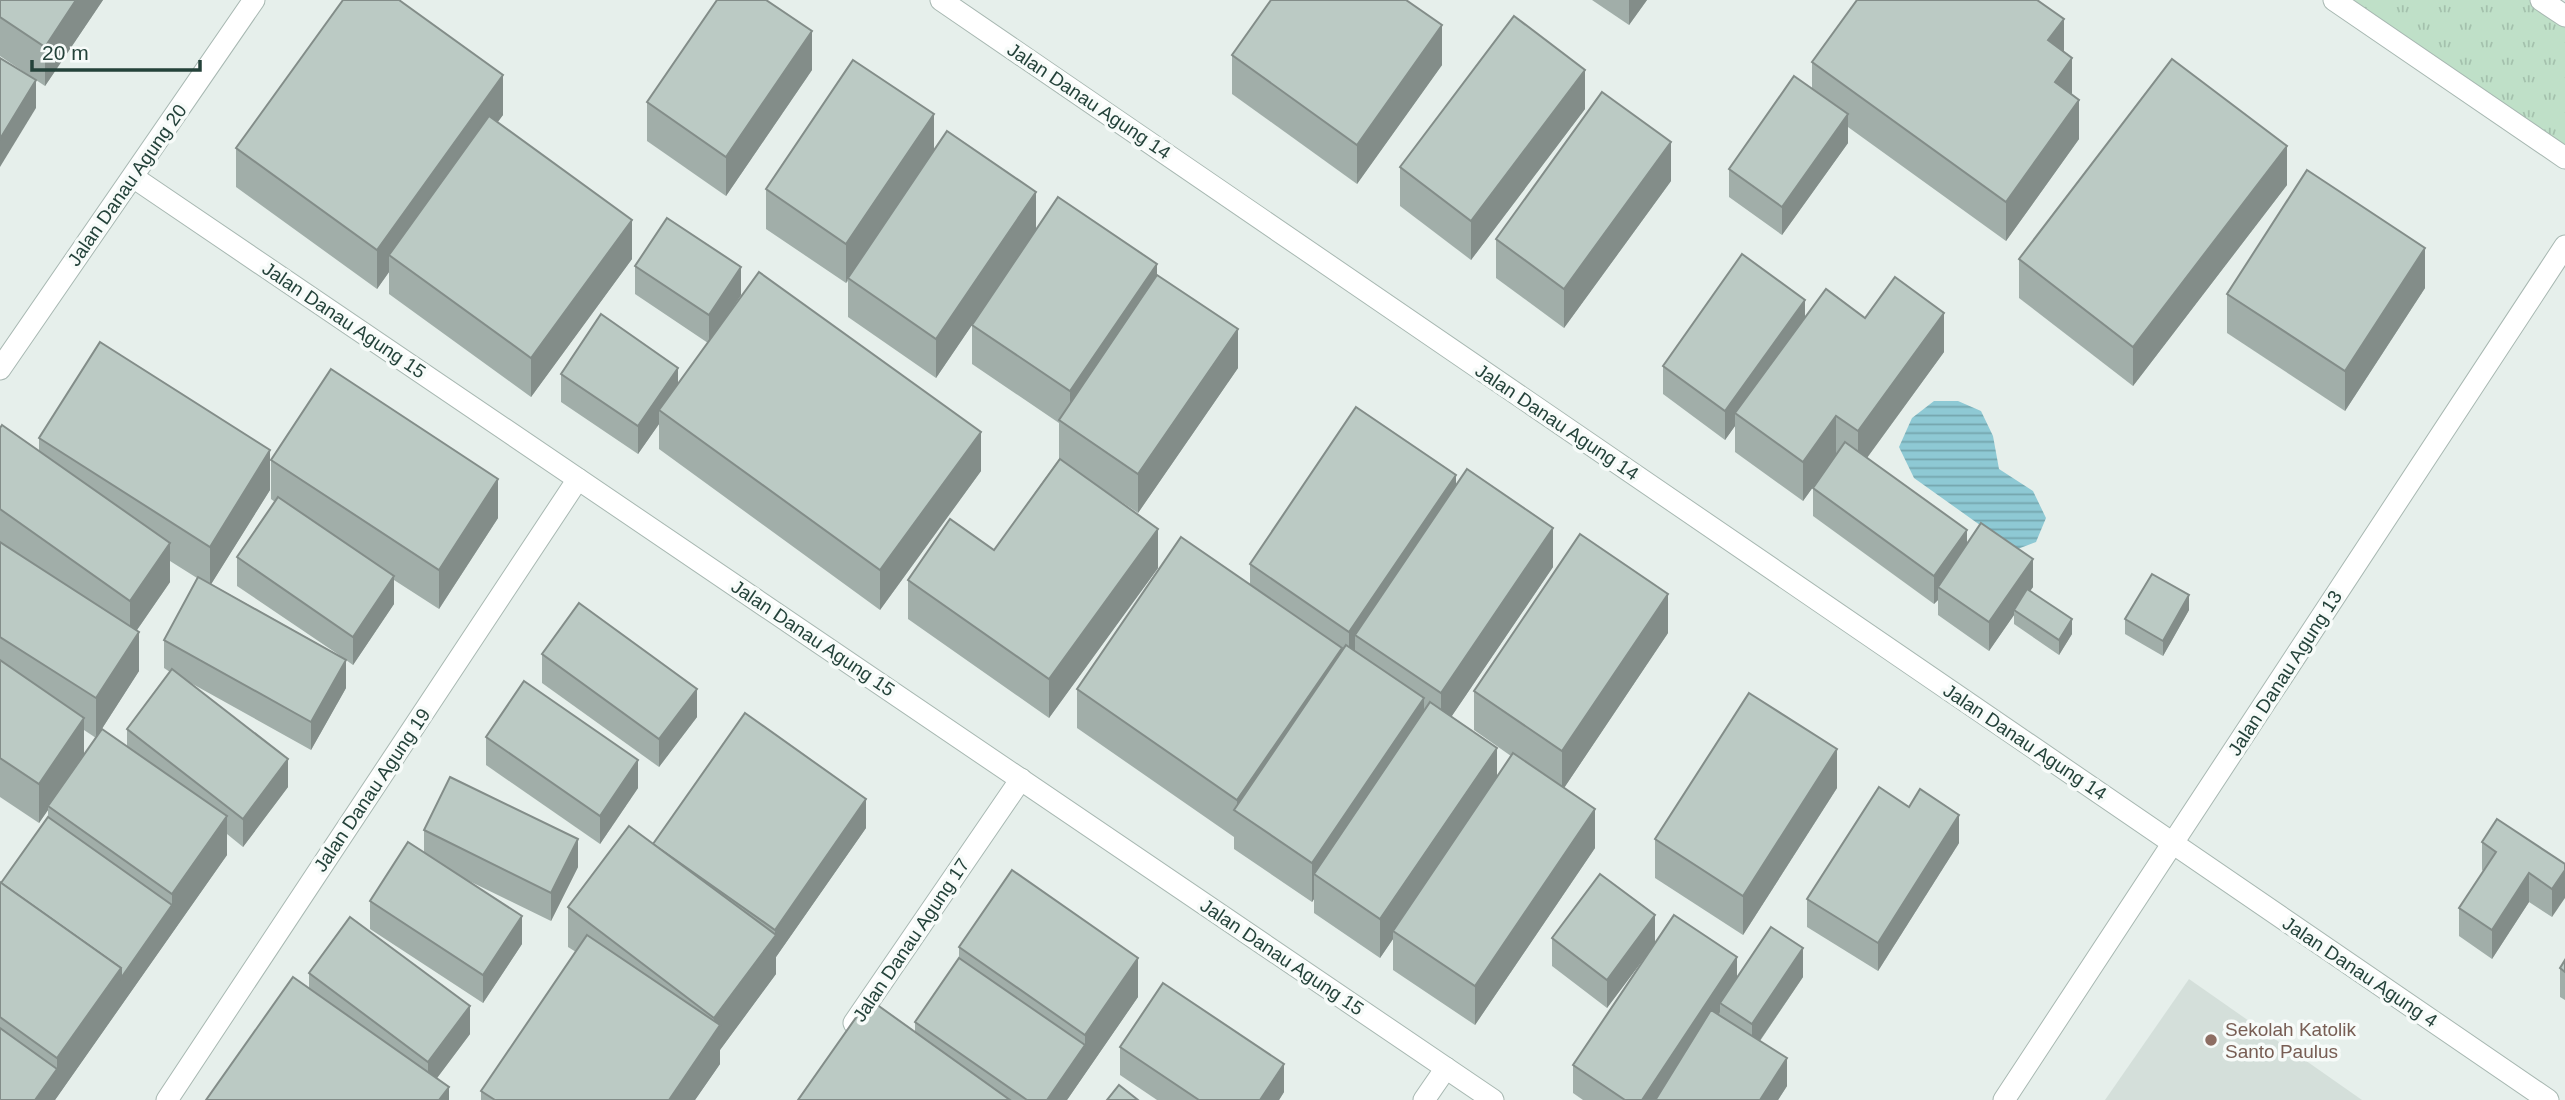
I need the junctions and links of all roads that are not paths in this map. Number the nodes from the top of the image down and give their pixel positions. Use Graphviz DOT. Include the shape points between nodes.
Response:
graph roads {
  1 [pos="254,0"];
  2 [pos="941,0"];
  3 [pos="2334,0"];
  4 [pos="2541,0"];
  5 [pos="2565,16"];
  6 [pos="2565,159"];
  7 [pos="133,177"];
  8 [pos="2565,246"];
  9 [pos="0,369"];
  10 [pos="578,479"];
  11 [pos="1021,779"];
  12 [pos="2173,844"];
  13 [pos="840,1043"];
  14 [pos="1446,1068"];
  15 [pos="167,1100"];
  16 [pos="1424,1100"];
  17 [pos="1493,1100"];
  18 [pos="2004,1100"];
  19 [pos="2548,1100"];
  1 -- 7 [label="street, Jalan Danau Agung 20"];
  2 -- 12 [label="street, Jalan Danau Agung 14"];
  3 -- 6 [label="street"];
  4 -- 5 [label="street"];
  7 -- 9 [label="street, Jalan Danau Agung 20"];
  7 -- 10 [label="street, Jalan Danau Agung 15"];
  8 -- 12 [label="street, Jalan Danau Agung 13"];
  10 -- 11 [label="street, Jalan Danau Agung 15"];
  10 -- 15 [label="street, Jalan Danau Agung 19"];
  11 -- 13 [label="street, Jalan Danau Agung 17"];
  11 -- 14 [label="street, Jalan Danau Agung 15"];
  12 -- 18 [label="street, Jalan Danau Agung 13"];
  12 -- 19 [label="street, Jalan Danau Agung 4"];
  14 -- 16 [label="street"];
  14 -- 17 [label="street, Jalan Danau Agung 15"];
}
